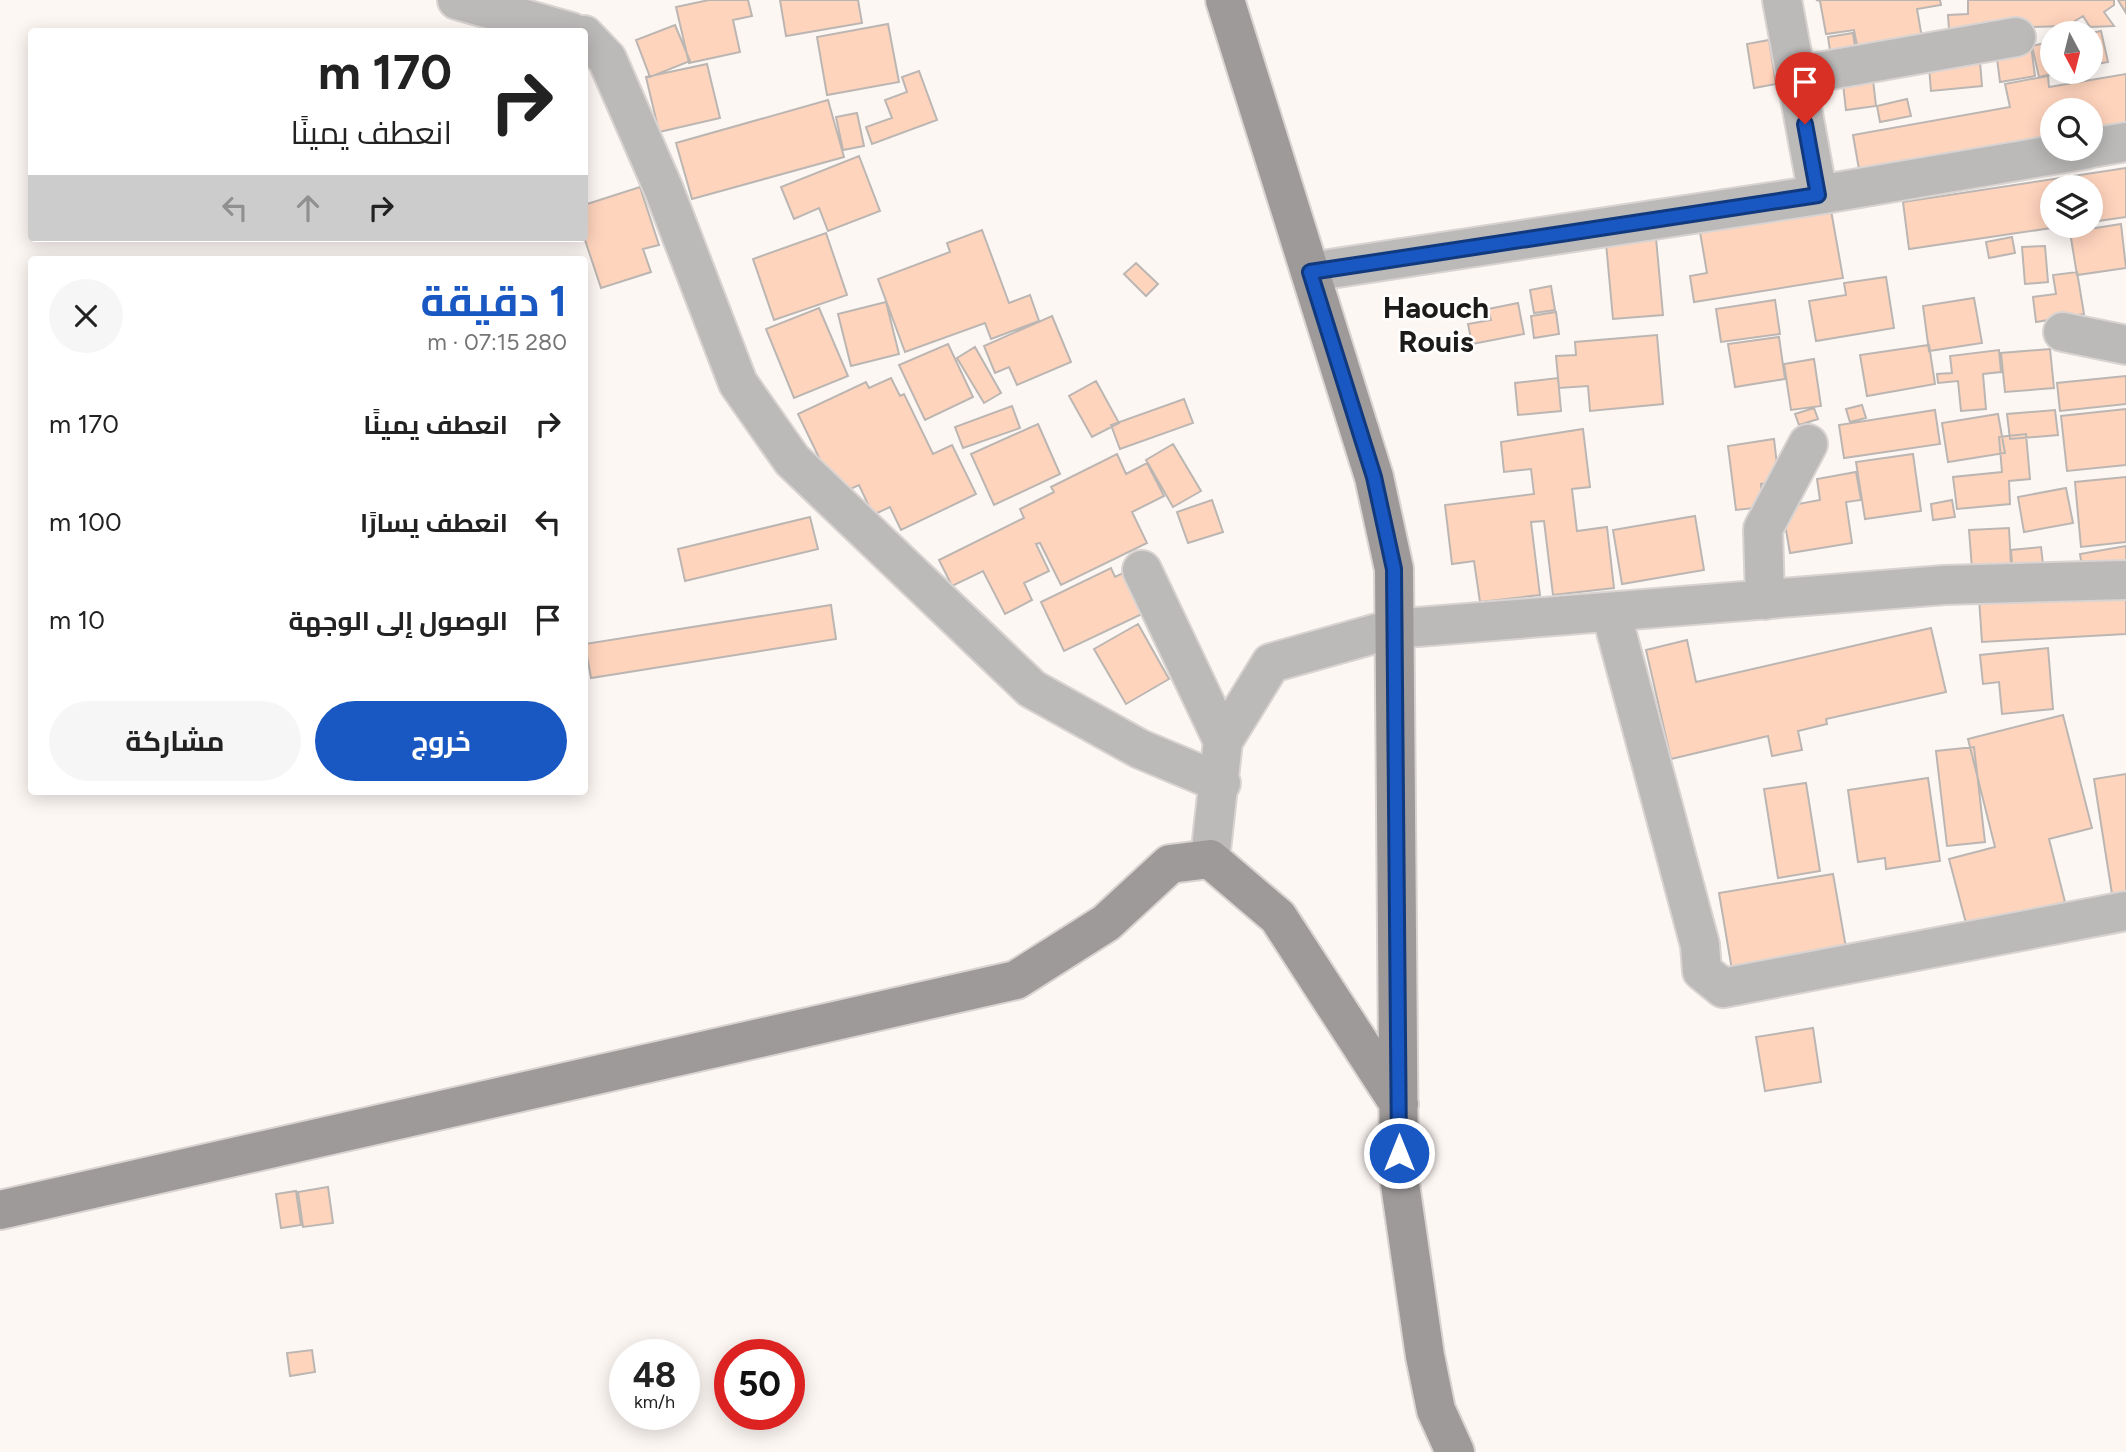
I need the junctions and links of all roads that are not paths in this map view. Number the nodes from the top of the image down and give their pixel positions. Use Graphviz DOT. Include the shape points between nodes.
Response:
graph roads {
  1 [pos="457,0"];
  2 [pos="1225,0"];
  3 [pos="1782,0"];
  4 [pos="557,28"];
  5 [pos="2016,37"];
  6 [pos="588,40"];
  7 [pos="1796,76"];
  8 [pos="2126,142"];
  9 [pos="2103,146"];
  10 [pos="2040,157"];
  11 [pos="1818,195"];
  12 [pos="1310,272"];
  13 [pos="2063,332"];
  14 [pos="2126,345"];
  15 [pos="1808,443"];
  16 [pos="1142,570"];
  17 [pos="2126,580"];
  18 [pos="1765,600"];
  19 [pos="1611,612"];
  20 [pos="1395,629"];
  21 [pos="1223,741"];
  22 [pos="1221,783"];
  23 [pos="1210,859"];
  24 [pos="2126,911"];
  25 [pos="1399,1104"];
  26 [pos="0,1210"];
  27 [pos="1455,1452"];
  1 -- 4 [label="street"];
  2 -- 12 [label="street"];
  3 -- 7 [label="street"];
  5 -- 7 [label="street"];
  6 -- 22 [label="street" via="607,59 664,190 738,383 792,460 1032,689 1140,749"];
  7 -- 11 [label="street"];
  8 -- 9 [label="street"];
  10 -- 11 [label="street"];
  11 -- 12 [label="street"];
  12 -- 20 [label="street" via="1374,477 1394,569"];
  13 -- 14 [label="street"];
  15 -- 18 [label="street" via="1763,529"];
  16 -- 21 [label="street"];
  17 -- 18 [label="street" via="1944,586"];
  18 -- 19 [label="street"];
  19 -- 20 [label="street"];
  19 -- 24 [label="street" via="1700,945 1702,971 1723,988"];
  20 -- 21 [label="street" via="1271,663"];
  20 -- 25 [label="street"];
  21 -- 22 [label="street"];
  22 -- 23 [label="street"];
  23 -- 25 [label="street" via="1278,917"];
  23 -- 26 [label="street" via="1170,864 1106,923 1016,980"];
  25 -- 27 [label="street" via="1399,1177 1424,1356 1436,1410"];
}
